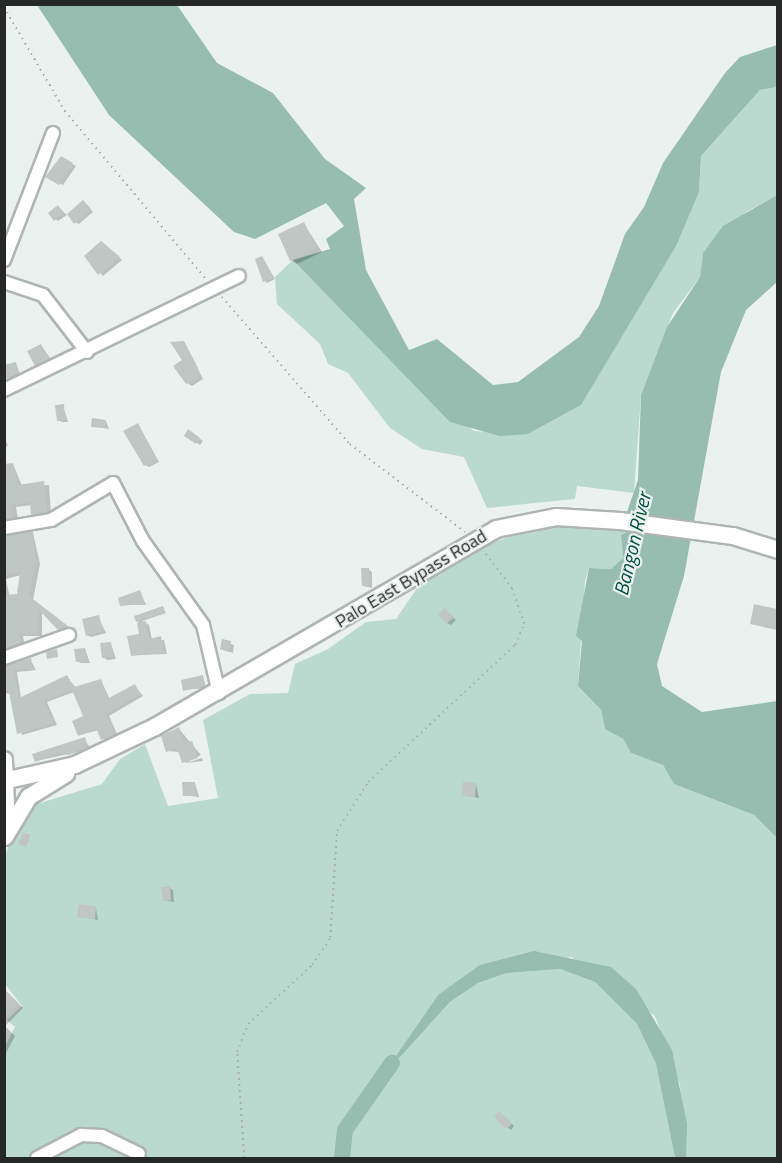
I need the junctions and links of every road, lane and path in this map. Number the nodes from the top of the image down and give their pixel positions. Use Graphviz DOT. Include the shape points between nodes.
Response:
graph roads {
  1 [pos="52,133"];
  2 [pos="4,260"];
  3 [pos="239,276"];
  4 [pos="4,282"];
  5 [pos="87,352"];
  6 [pos="4,390"];
  7 [pos="4,528"];
  8 [pos="474,540"];
  9 [pos="777,550"];
  10 [pos="69,635"];
  11 [pos="4,658"];
  12 [pos="219,693"];
  13 [pos="4,760"];
  14 [pos="75,765"];
  15 [pos="8,780"];
  16 [pos="28,797"];
  17 [pos="9,799"];
  18 [pos="5,838"];
  19 [pos="139,1155"];
  20 [pos="37,1158"];
  21 [pos="244,1158"];
  1 -- 2 [label="street"];
  3 -- 5 [label="street"];
  4 -- 5 [label="street" via="43,295"];
  5 -- 6 [label="street"];
  7 -- 12 [label="street" via="51,520 113,483 143,541 203,625"];
  8 -- 9 [label="main road, Palo East Bypass Road" via="546,518 620,520 704,532"];
  8 -- 12 [label="main road, Palo East Bypass Road"];
  8 -- 21 [label="path" via="512,589 524,624 515,645 368,782 337,831 330,938 312,964 248,1024 237,1052"];
  10 -- 11 [label="street"];
  12 -- 14 [label="main road, Palo East Bypass Road"];
  13 -- 15 [label="main road"];
  14 -- 15 [label="main road, Palo East Bypass Road"];
  14 -- 16 [label="main road, Palo East Bypass Road"];
  15 -- 17 [label="main road"];
  16 -- 17 [label="main road, Palo East Bypass Road" via="15,805"];
  16 -- 18 [label="main road, Palo East Bypass Road"];
  17 -- 18 [label="main road"];
  19 -- 20 [label="street" via="102,1136 81,1135"];
}
